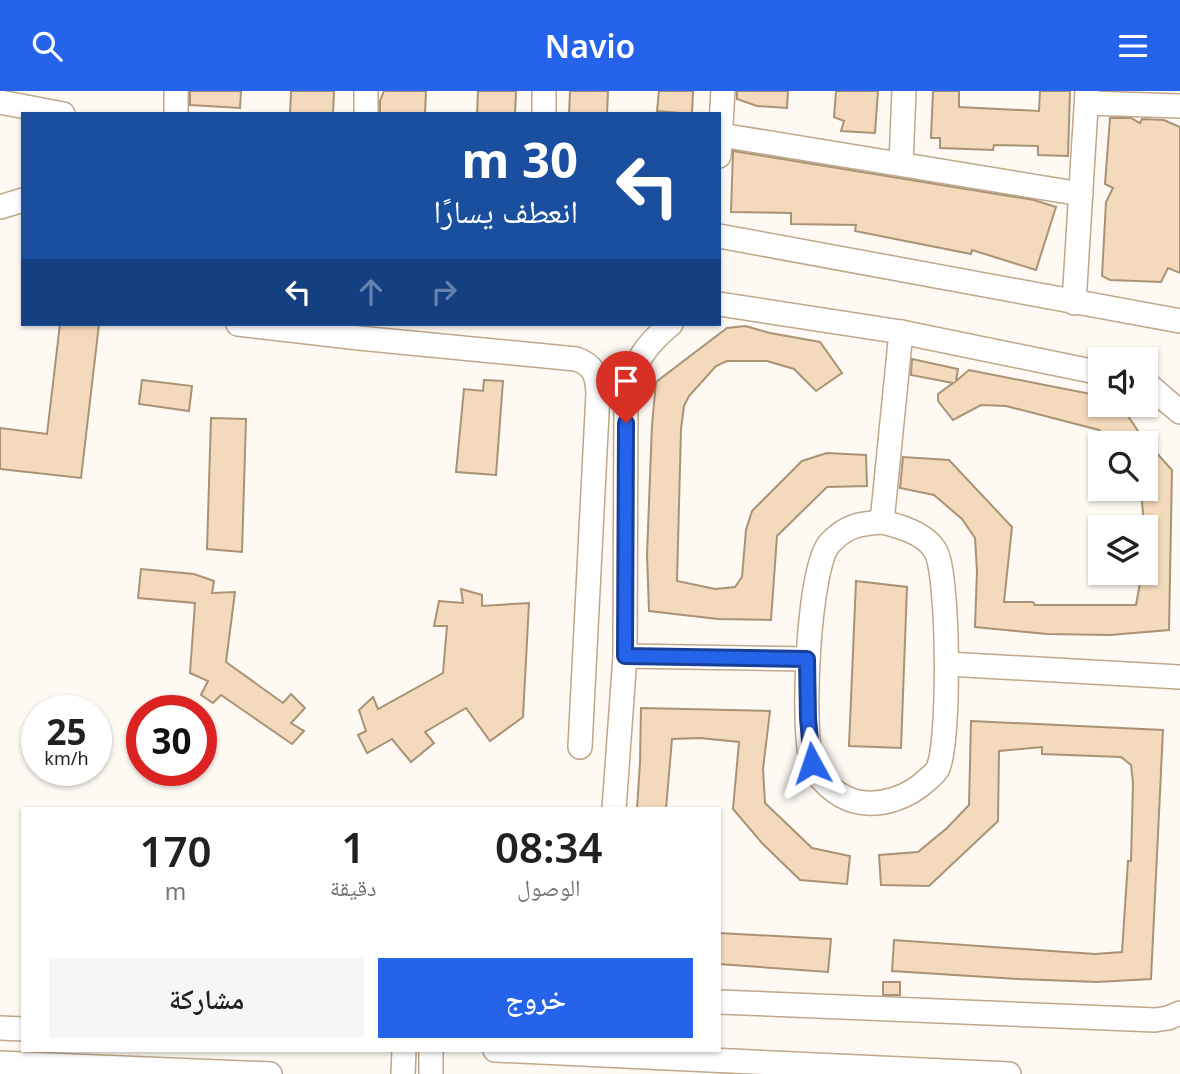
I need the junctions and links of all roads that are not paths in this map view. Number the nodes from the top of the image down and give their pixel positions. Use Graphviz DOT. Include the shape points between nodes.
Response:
graph roads {
  1 [pos="176,91"];
  2 [pos="366,91"];
  3 [pos="544,91"];
  4 [pos="723,91"];
  5 [pos="904,91"];
  6 [pos="1087,97"];
  7 [pos="0,102"];
  8 [pos="1180,106"];
  9 [pos="52,112"];
  10 [pos="176,112"];
  11 [pos="366,112"];
  12 [pos="544,112"];
  13 [pos="721,128"];
  14 [pos="721,146"];
  15 [pos="901,163"];
  16 [pos="1080,194"];
  17 [pos="21,201"];
  18 [pos="0,207"];
  19 [pos="721,236"];
  20 [pos="1074,303"];
  21 [pos="721,304"];
  22 [pos="1180,321"];
  23 [pos="273,326"];
  24 [pos="669,326"];
  25 [pos="360,331"];
  26 [pos="901,332"];
  27 [pos="1088,370"];
  28 [pos="1158,393"];
  29 [pos="1180,412"];
  30 [pos="882,522"];
  31 [pos="625,656"];
  32 [pos="807,659"];
  33 [pos="947,664"];
  34 [pos="1180,677"];
  35 [pos="580,747"];
  36 [pos="614,807"];
  37 [pos="721,1002"];
  38 [pos="1180,1013"];
  39 [pos="0,1028"];
  40 [pos="21,1029"];
  41 [pos="404,1052"];
  42 [pos="431,1052"];
  43 [pos="538,1052"];
  44 [pos="0,1063"];
  45 [pos="270,1074"];
  46 [pos="402,1074"];
  47 [pos="431,1074"];
  48 [pos="1009,1074"];
  1 -- 10 [label="street"];
  2 -- 11 [label="street"];
  3 -- 12 [label="street"];
  4 -- 13 [label="street"];
  5 -- 15 [label="street"];
  6 -- 8 [label="street"];
  6 -- 16 [label="street"];
  7 -- 9 [label="street"];
  14 -- 15 [label="street"];
  15 -- 16 [label="street"];
  16 -- 20 [label="street"];
  17 -- 18 [label="street"];
  19 -- 20 [label="street"];
  20 -- 22 [label="street"];
  21 -- 26 [label="street"];
  23 -- 25 [label="street"];
  24 -- 31 [label="street" via="649,342 634,366 626,397"];
  25 -- 35 [label="street" via="576,359 592,368 598,393"];
  26 -- 27 [label="street"];
  26 -- 30 [label="street"];
  28 -- 29 [label="street"];
  30 -- 32 [label="street" via="853,524 828,545 816,576"];
  30 -- 33 [label="street" via="917,534 936,550 942,572"];
  31 -- 32 [label="street"];
  31 -- 36 [label="street"];
  32 -- 33 [label="street" via="812,763 827,786 854,801 885,802 913,793 938,770"];
  33 -- 34 [label="street"];
  37 -- 38 [label="street" via="1154,1020"];
  39 -- 40 [label="street"];
  41 -- 46 [label="street"];
  42 -- 47 [label="street"];
  43 -- 48 [label="street"];
  44 -- 45 [label="street"];
}
